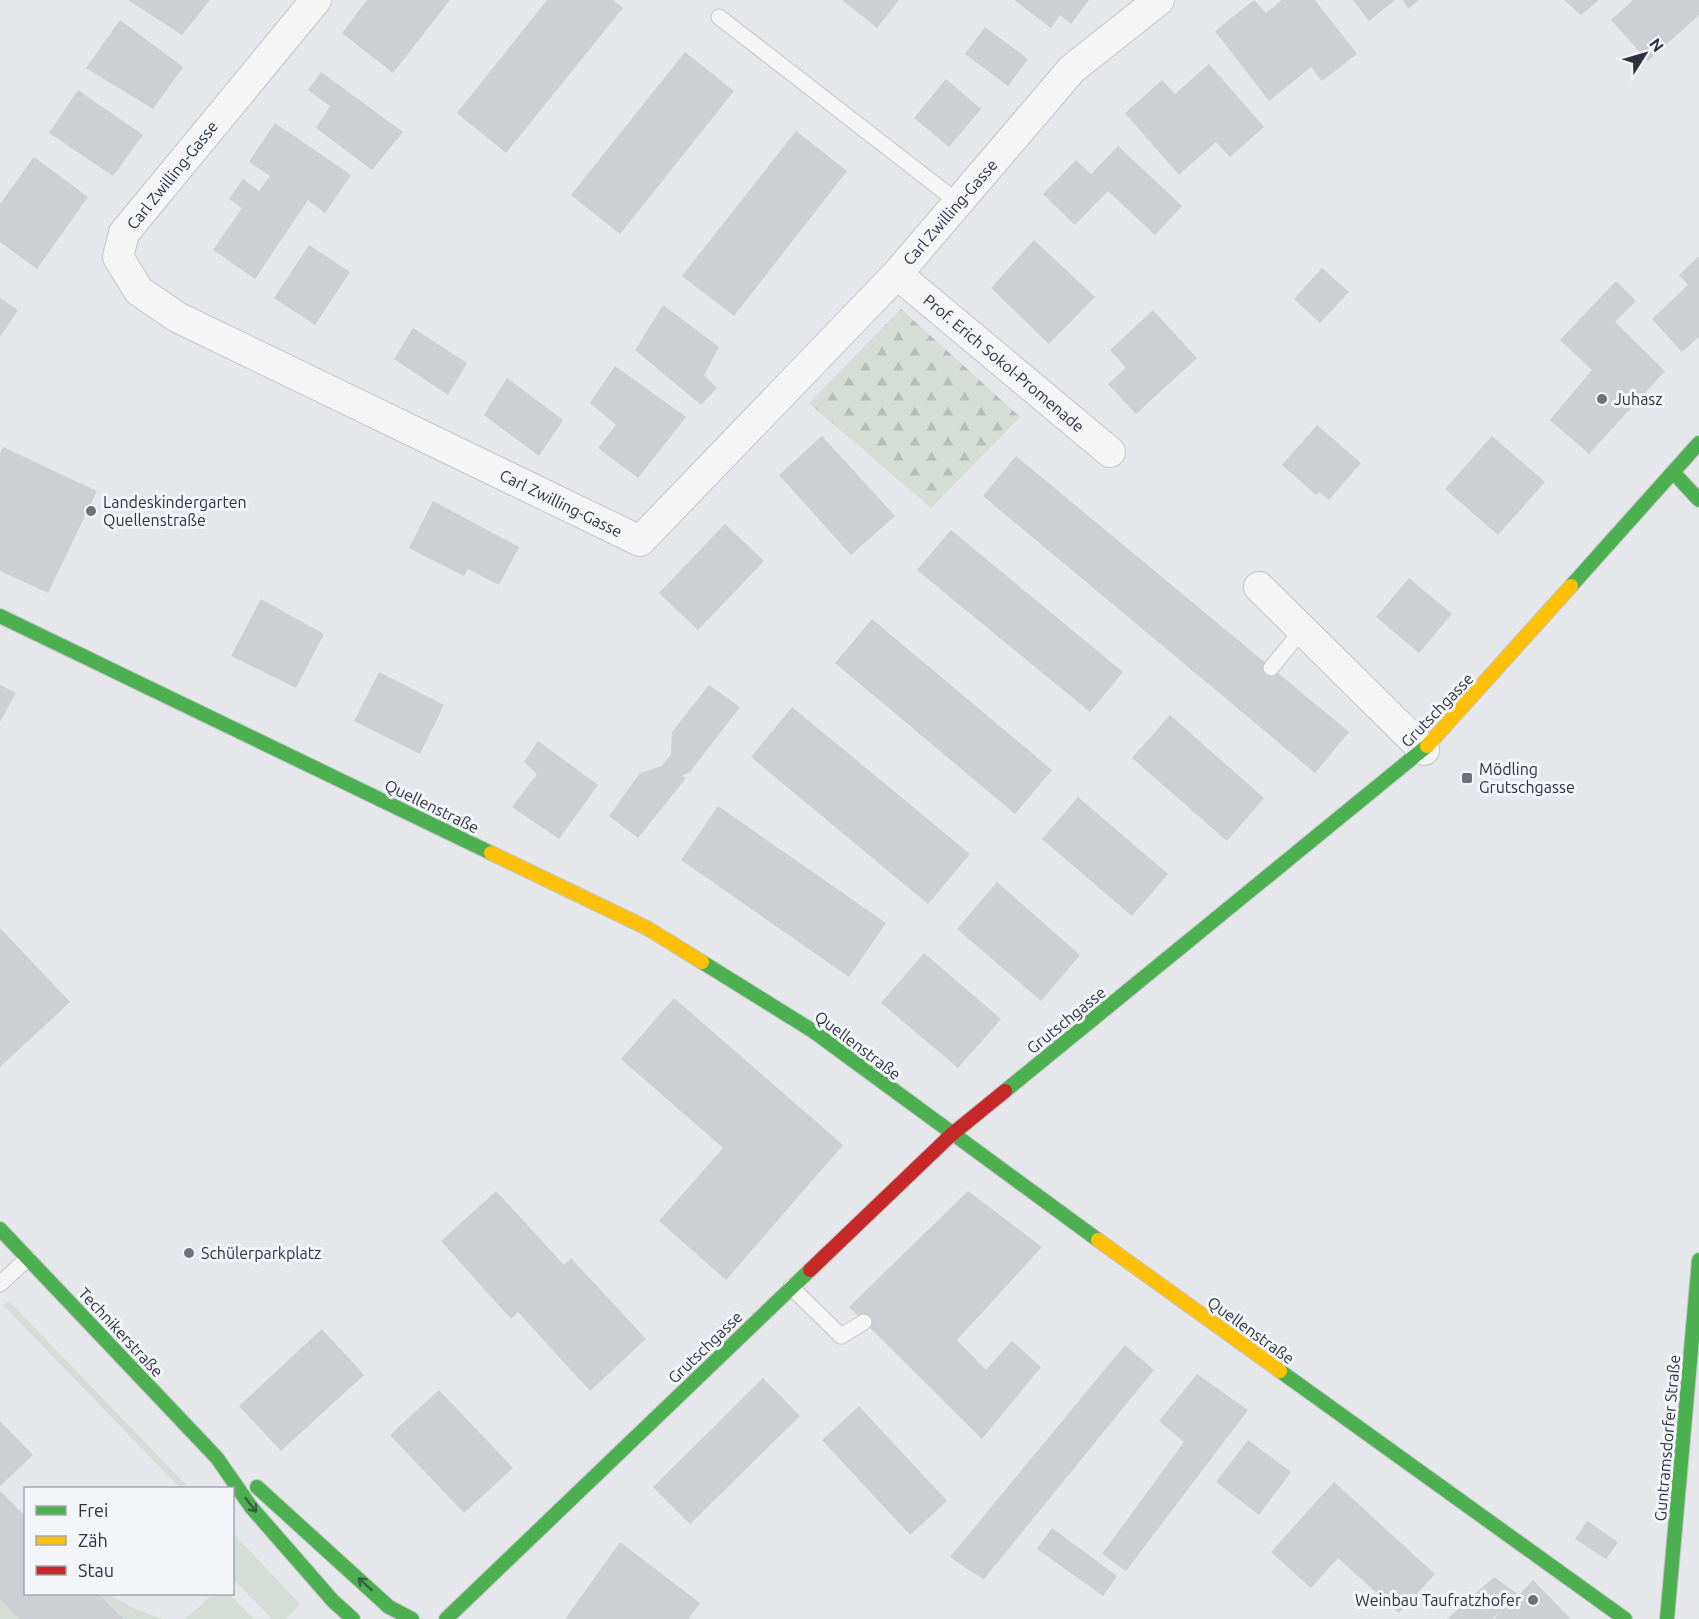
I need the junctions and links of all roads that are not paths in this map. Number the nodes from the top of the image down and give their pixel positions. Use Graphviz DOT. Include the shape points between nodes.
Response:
graph roads {
  1 [pos="316,0"];
  2 [pos="1159,0"];
  3 [pos="719,17"];
  4 [pos="959,203"];
  5 [pos="897,274"];
  6 [pos="1699,443"];
  7 [pos="1110,452"];
  8 [pos="1673,472"];
  9 [pos="1699,500"];
  10 [pos="1258,587"];
  11 [pos="0,616"];
  12 [pos="1302,630"];
  13 [pos="1271,668"];
  14 [pos="1424,750"];
  15 [pos="951,1136"];
  16 [pos="0,1229"];
  17 [pos="28,1258"];
  18 [pos="1699,1260"];
  19 [pos="0,1284"];
  20 [pos="791,1287"];
  21 [pos="864,1322"];
  22 [pos="217,1458"];
  23 [pos="1689,1492"];
  24 [pos="353,1619"];
  25 [pos="412,1619"];
  26 [pos="446,1619"];
  27 [pos="1625,1619"];
  28 [pos="1667,1619"];
  1 -- 5 [label="street, Carl Zwilling-Gasse" via="124,233 118,257 139,291 177,317 640,542"];
  2 -- 4 [label="street, Carl Zwilling-Gasse" via="1072,69"];
  3 -- 4 [label="lane"];
  4 -- 5 [label="street, Carl Zwilling-Gasse"];
  5 -- 7 [label="street, Prof. Erich Sokol-Promenade"];
  6 -- 8 [label="main road, Grutschgasse"];
  8 -- 9 [label="main road"];
  8 -- 14 [label="main road, Grutschgasse"];
  10 -- 12 [label="street"];
  11 -- 15 [label="main road, Quellenstraße" via="647,928 813,1031"];
  12 -- 13 [label="lane"];
  12 -- 14 [label="street"];
  14 -- 15 [label="main road, Grutschgasse"];
  15 -- 20 [label="main road, Grutschgasse"];
  15 -- 27 [label="main road, Quellenstraße"];
  16 -- 17 [label="main road, Technikerstraße"];
  17 -- 19 [label="lane"];
  17 -- 22 [label="main road, Technikerstraße"];
  18 -- 23 [label="main road, Guntramsdorfer Straße"];
  20 -- 21 [label="lane" via="841,1336"];
  20 -- 26 [label="main road, Grutschgasse"];
  22 -- 24 [label="main road, Technikerstraße, one-way" via="251,1507"];
  25 -- 22 [label="main road, Technikerstraße, one-way" via="389,1607 262,1492"];
  23 -- 28 [label="main road, Guntramsdorfer Straße"];
}
